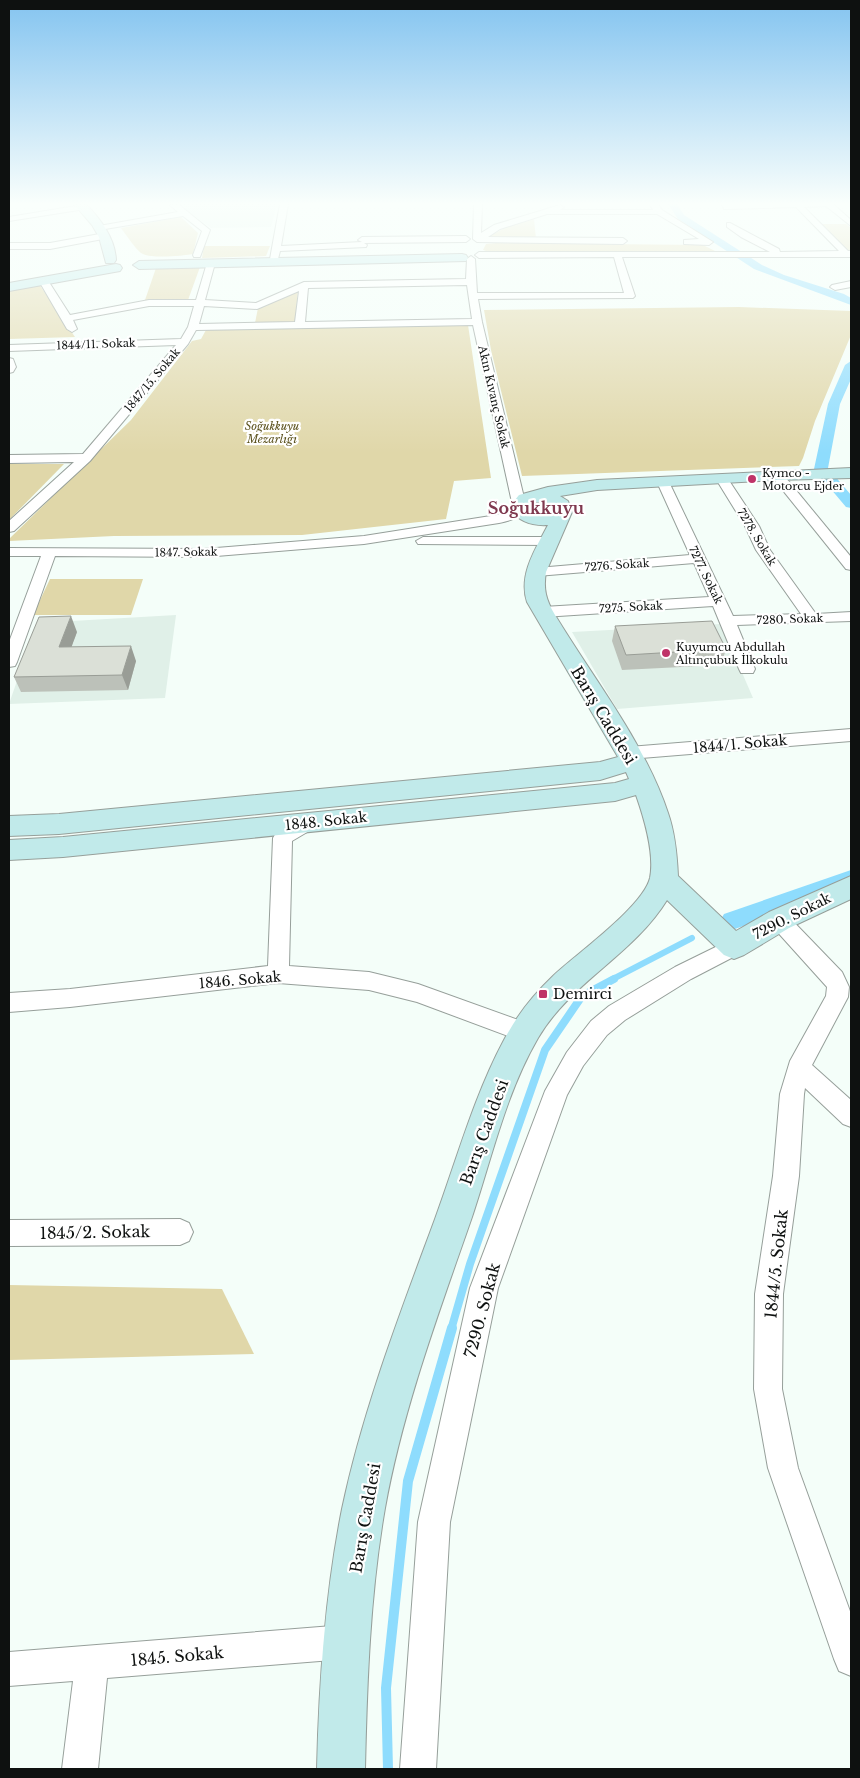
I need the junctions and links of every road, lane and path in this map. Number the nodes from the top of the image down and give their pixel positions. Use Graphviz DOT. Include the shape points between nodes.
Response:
graph roads {
  1 [pos="48,287"];
  2 [pos="203,287"];
  3 [pos="300,287"];
  4 [pos="304,287"];
  5 [pos="472,287"];
  6 [pos="627,287"];
  7 [pos="473,296"];
  8 [pos="198,303"];
  9 [pos="67,318"];
  10 [pos="477,322"];
  11 [pos="300,326"];
  12 [pos="192,327"];
  13 [pos="184,342"];
  14 [pos="78,344"];
  15 [pos="9,348"];
  16 [pos="9,361"];
  17 [pos="9,370"];
  18 [pos="86,458"];
  19 [pos="9,459"];
  20 [pos="845,473"];
  21 [pos="777,474"];
  22 [pos="722,479"];
  23 [pos="663,482"];
  24 [pos="632,484"];
  25 [pos="523,506"];
  26 [pos="562,509"];
  27 [pos="9,528"];
  28 [pos="364,540"];
  29 [pos="550,541"];
  30 [pos="529,542"];
  31 [pos="9,552"];
  32 [pos="50,552"];
  33 [pos="697,559"];
  34 [pos="851,566"];
  35 [pos="536,572"];
  36 [pos="719,601"];
  37 [pos="543,612"];
  38 [pos="851,617"];
  39 [pos="811,618"];
  40 [pos="729,620"];
  41 [pos="9,662"];
  42 [pos="747,668"];
  43 [pos="851,736"];
  44 [pos="631,757"];
  45 [pos="643,784"];
  46 [pos="307,823"];
  47 [pos="9,826"];
  48 [pos="9,850"];
  49 [pos="664,880"];
  50 [pos="851,887"];
  51 [pos="779,920"];
  52 [pos="734,947"];
  53 [pos="278,974"];
  54 [pos="9,1003"];
  55 [pos="524,1032"];
  56 [pos="798,1068"];
  57 [pos="851,1116"];
  58 [pos="180,1232"];
  59 [pos="9,1233"];
  60 [pos="345,1642"];
  61 [pos="851,1659"];
  62 [pos="92,1662"];
  63 [pos="9,1669"];
  64 [pos="80,1769"];
  65 [pos="341,1769"];
  66 [pos="418,1769"];
  1 -- 9 [label="street"];
  2 -- 8 [label="street, 1847/15. Sokak"];
  3 -- 8 [label="street" via="257,306"];
  4 -- 11 [label="street"];
  5 -- 7 [label="street, Akın Kıvanç Sokak"];
  6 -- 7 [label="street" via="630,296"];
  7 -- 10 [label="street, Akın Kıvanç Sokak"];
  8 -- 9 [label="street" via="148,303"];
  8 -- 12 [label="street, 1847/15. Sokak"];
  9 -- 14 [label="street"];
  10 -- 11 [label="street"];
  10 -- 25 [label="street, Akın Kıvanç Sokak"];
  11 -- 12 [label="street"];
  12 -- 13 [label="street, 1847/15. Sokak"];
  13 -- 14 [label="street, 1844/11. Sokak"];
  13 -- 18 [label="street, 1847/15. Sokak"];
  14 -- 15 [label="street, 1844/11. Sokak"];
  16 -- 17 [label="street"];
  18 -- 19 [label="street"];
  18 -- 27 [label="street, 1847/15. Sokak"];
  20 -- 21 [label="main road"];
  21 -- 22 [label="main road"];
  21 -- 34 [label="street"];
  22 -- 23 [label="main road"];
  22 -- 39 [label="street, 7278. Sokak" via="763,550"];
  23 -- 24 [label="main road"];
  23 -- 33 [label="street, 7277. Sokak"];
  24 -- 25 [label="main road" via="548,492"];
  24 -- 26 [label="main road" via="583,492"];
  25 -- 26 [label="main road" via="532,518 546,520 559,516"];
  25 -- 28 [label="street, 1847. Sokak" via="510,516 499,519"];
  25 -- 30 [label="main road"];
  26 -- 29 [label="main road"];
  28 -- 30 [label="street, 1847. Sokak"];
  28 -- 32 [label="street, 1847. Sokak" via="204,553"];
  29 -- 30 [label="street, 1847. Sokak"];
  29 -- 35 [label="main road"];
  30 -- 35 [label="main road"];
  31 -- 32 [label="street, 1847. Sokak"];
  32 -- 41 [label="street"];
  33 -- 35 [label="street, 7276. Sokak"];
  33 -- 36 [label="street, 7277. Sokak"];
  35 -- 37 [label="main road, Barış Caddesi" via="534,591"];
  36 -- 37 [label="street, 7275. Sokak"];
  36 -- 40 [label="street, 7277. Sokak"];
  37 -- 44 [label="main road, Barış Caddesi"];
  38 -- 39 [label="street, 7280. Sokak"];
  39 -- 40 [label="street, 7280. Sokak"];
  40 -- 42 [label="street, 7277. Sokak"];
  43 -- 44 [label="street, 1844/1. Sokak"];
  44 -- 45 [label="main road, Barış Caddesi"];
  44 -- 47 [label="main road, 1848. Sokak" via="600,771 59,824"];
  45 -- 46 [label="main road, 1848. Sokak" via="615,792"];
  45 -- 49 [label="main road, Barış Caddesi" via="660,824"];
  46 -- 48 [label="main road, 1848. Sokak"];
  46 -- 53 [label="street" via="283,838"];
  49 -- 52 [label="main road"];
  49 -- 55 [label="main road, Barış Caddesi" via="652,900 620,936 575,974"];
  50 -- 51 [label="main road, 7290. Sokak"];
  51 -- 52 [label="main road, 7290. Sokak"];
  51 -- 56 [label="street, 1844/5. Sokak" via="834,978 838,987 837,997"];
  52 -- 66 [label="street, 7290. Sokak" via="617,1013 599,1028 575,1059 557,1091 484,1288 434,1522"];
  53 -- 54 [label="street, 1846. Sokak"];
  53 -- 55 [label="street, 1846. Sokak" via="369,981 418,993"];
  55 -- 60 [label="main road, Barış Caddesi" via="499,1088 381,1431 363,1510"];
  56 -- 57 [label="street"];
  56 -- 61 [label="street, 1844/5. Sokak" via="792,1094 786,1176 769,1294 768,1389 783,1468"];
  58 -- 59 [label="street, 1845/2. Sokak"];
  60 -- 62 [label="street, 1845. Sokak"];
  60 -- 65 [label="main road, Barış Caddesi"];
  62 -- 63 [label="street, 1845. Sokak"];
  62 -- 64 [label="street"];
}
